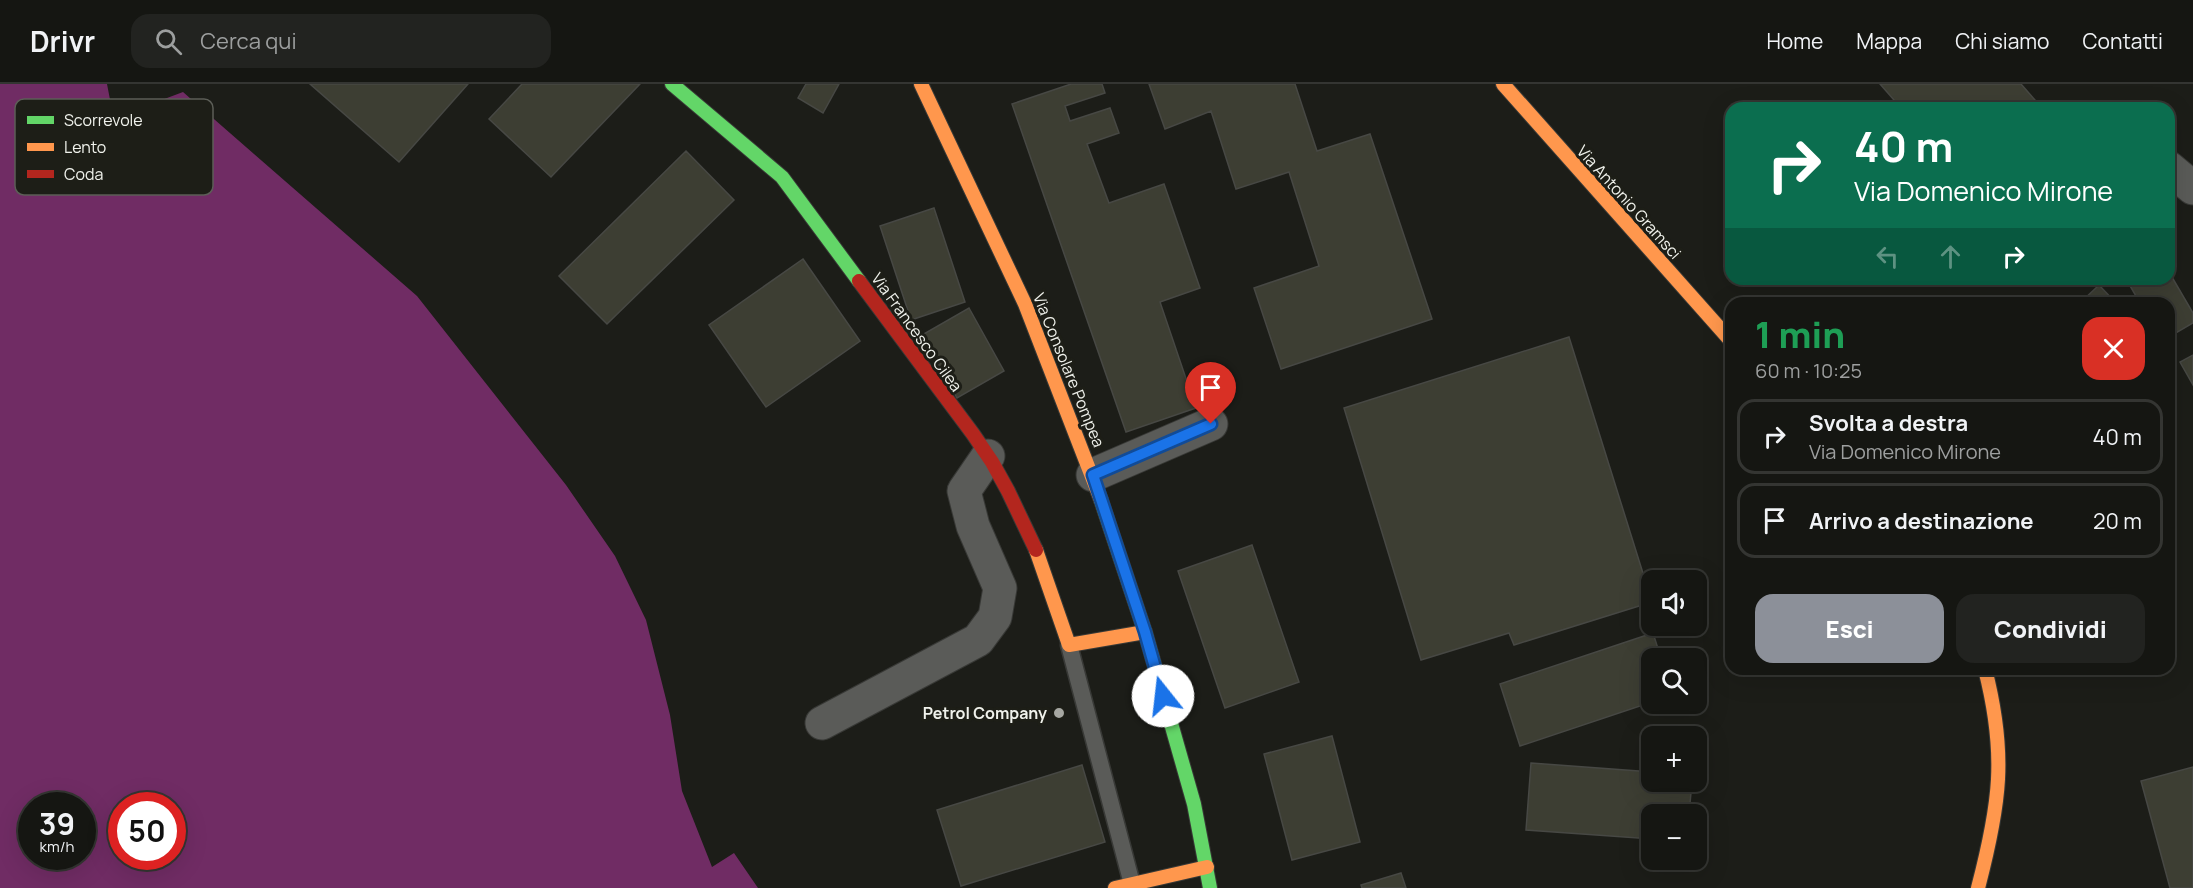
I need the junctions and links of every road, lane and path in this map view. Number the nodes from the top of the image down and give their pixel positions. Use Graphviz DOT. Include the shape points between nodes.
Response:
graph roads {
  1 [pos="672,84"];
  2 [pos="921,84"];
  3 [pos="1503,84"];
  4 [pos="2175,173"];
  5 [pos="2193,188"];
  6 [pos="1725,334"];
  7 [pos="1211,424"];
  8 [pos="988,456"];
  9 [pos="1093,475"];
  10 [pos="1145,632"];
  11 [pos="1069,645"];
  12 [pos="1986,675"];
  13 [pos="822,723"];
  14 [pos="1207,867"];
  15 [pos="1132,884"];
  16 [pos="1115,888"];
  17 [pos="1210,888"];
  18 [pos="1978,888"];
  1 -- 8 [label="main road, Via Francesco Cilea" via="782,177"];
  2 -- 9 [label="main road, Via Consolare Pompea" via="1025,304"];
  3 -- 6 [label="main road, Via Antonio Gramsci"];
  4 -- 5 [label="street"];
  7 -- 9 [label="street"];
  8 -- 11 [label="main road, Via Francesco Cilea" via="1007,488 1052,589"];
  8 -- 13 [label="street" via="964,491 973,526 1000,588 995,617 978,640"];
  9 -- 10 [label="main road, Via Consolare Pompea"];
  10 -- 11 [label="main road"];
  10 -- 14 [label="main road, Via Consolare Pompea" via="1194,804"];
  11 -- 15 [label="lane"];
  12 -- 18 [label="main road" via="1997,717 2001,776 1997,811"];
  14 -- 15 [label="main road"];
  14 -- 17 [label="main road, Via Consolare Pompea"];
  15 -- 16 [label="main road"];
}
